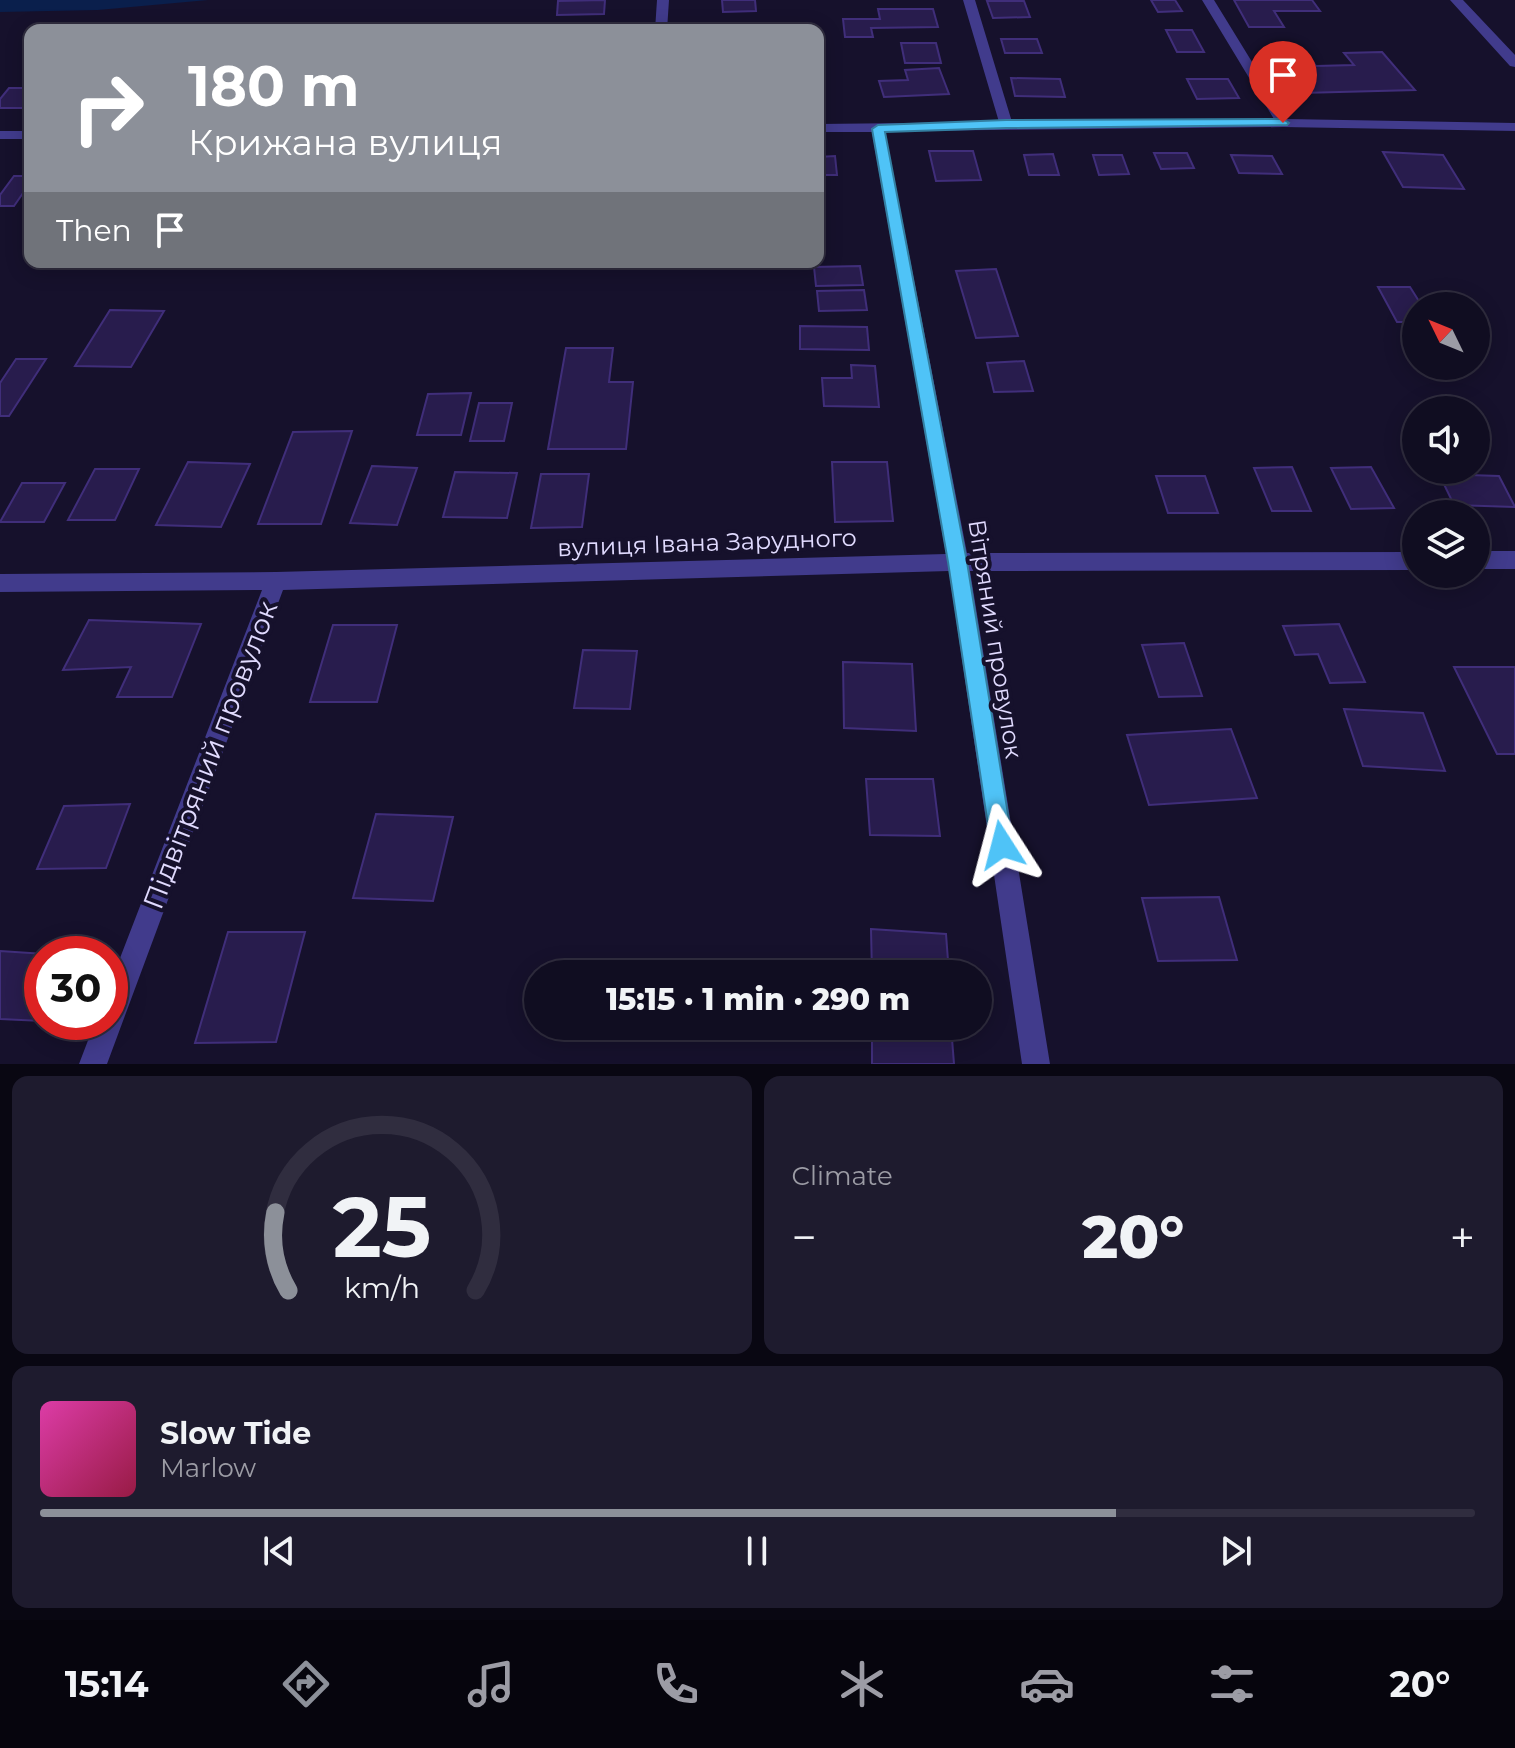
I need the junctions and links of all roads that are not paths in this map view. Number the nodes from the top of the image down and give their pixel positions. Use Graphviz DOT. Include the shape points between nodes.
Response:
graph roads {
  1 [pos="663,0"];
  2 [pos="969,0"];
  3 [pos="1208,0"];
  4 [pos="1456,0"];
  5 [pos="661,24"];
  6 [pos="1515,63"];
  7 [pos="1283,123"];
  8 [pos="1006,124"];
  9 [pos="1515,127"];
  10 [pos="824,128"];
  11 [pos="878,129"];
  12 [pos="0,135"];
  13 [pos="24,135"];
  14 [pos="1490,560"];
  15 [pos="1515,560"];
  16 [pos="1402,561"];
  17 [pos="958,562"];
  18 [pos="276,581"];
  19 [pos="0,583"];
  20 [pos="128,970"];
  21 [pos="102,1040"];
  22 [pos="93,1064"];
  23 [pos="1036,1064"];
  1 -- 5 [label="street"];
  2 -- 8 [label="street"];
  3 -- 7 [label="street"];
  4 -- 6 [label="street"];
  7 -- 8 [label="street"];
  7 -- 9 [label="street"];
  8 -- 11 [label="street"];
  10 -- 11 [label="street"];
  11 -- 17 [label="street, Вітряний провулок"];
  12 -- 13 [label="street"];
  14 -- 15 [label="street"];
  16 -- 17 [label="street, вулиця Івана Зарудного"];
  17 -- 18 [label="street, вулиця Івана Зарудного"];
  17 -- 23 [label="street, Вітряний провулок"];
  18 -- 19 [label="street, вулиця Івана Зарудного"];
  18 -- 20 [label="street, Підвітряний провулок"];
  21 -- 22 [label="street, Підвітряний провулок"];
}
